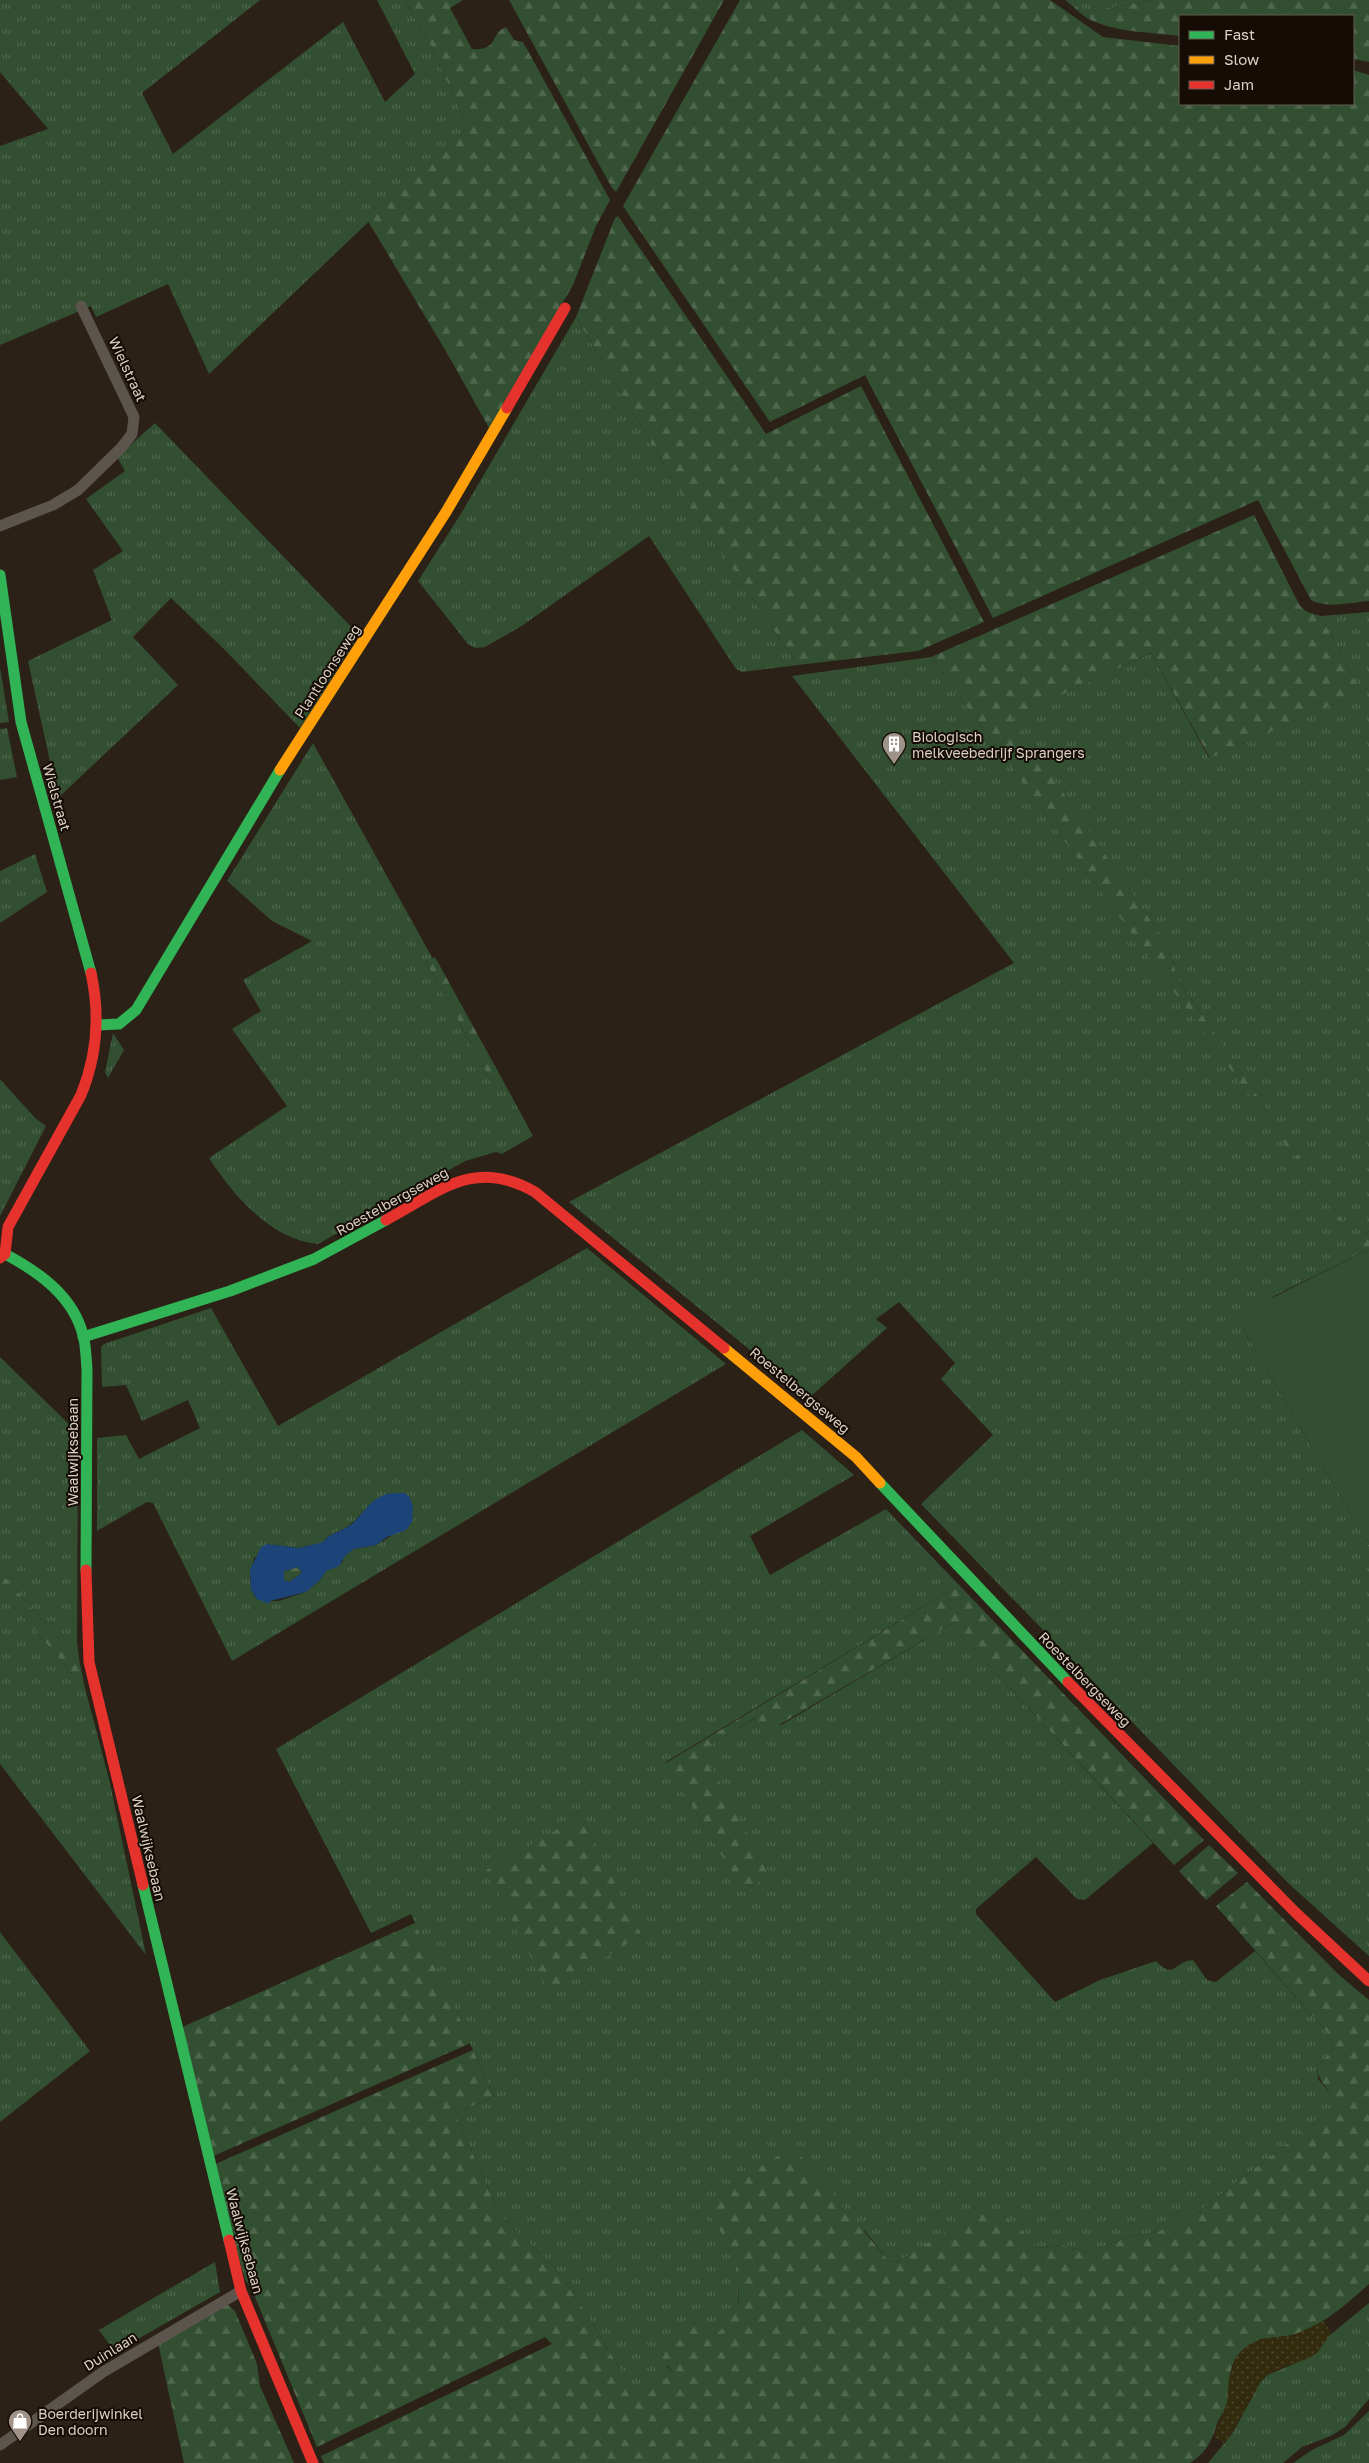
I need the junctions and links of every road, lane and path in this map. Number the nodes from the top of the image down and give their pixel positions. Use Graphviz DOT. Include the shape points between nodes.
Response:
graph roads {
  1 [pos="81,306"];
  2 [pos="565,308"];
  3 [pos="0,526"];
  4 [pos="0,577"];
  5 [pos="97,1025"];
  6 [pos="2,1256"];
  7 [pos="83,1337"];
  8 [pos="1369,1981"];
  9 [pos="241,2291"];
  10 [pos="0,2445"];
  11 [pos="313,2463"];
  1 -- 3 [label="street, Wielstraat" via="134,417 132,434 78,490 53,505"];
  2 -- 5 [label="street, Plantloonseweg" via="446,512 266,792 136,1010 117,1027"];
  4 -- 5 [label="street, Wielstraat" via="19,715 88,958"];
  5 -- 6 [label="street, Wielstraat" via="94,1056 81,1095 8,1227"];
  6 -- 7 [label="street, Waalwijksebaan" via="50,1283 68,1306"];
  7 -- 8 [label="street, Roestelbergseweg" via="230,1291 314,1259 460,1180 493,1175 520,1183 535,1192 856,1457 1022,1636 1296,1914"];
  7 -- 9 [label="street, Waalwijksebaan" via="87,1369 86,1616 89,1662"];
  9 -- 10 [label="street, Duinlaan" via="103,2372"];
  9 -- 11 [label="street, Waalwijksebaan"];
}
